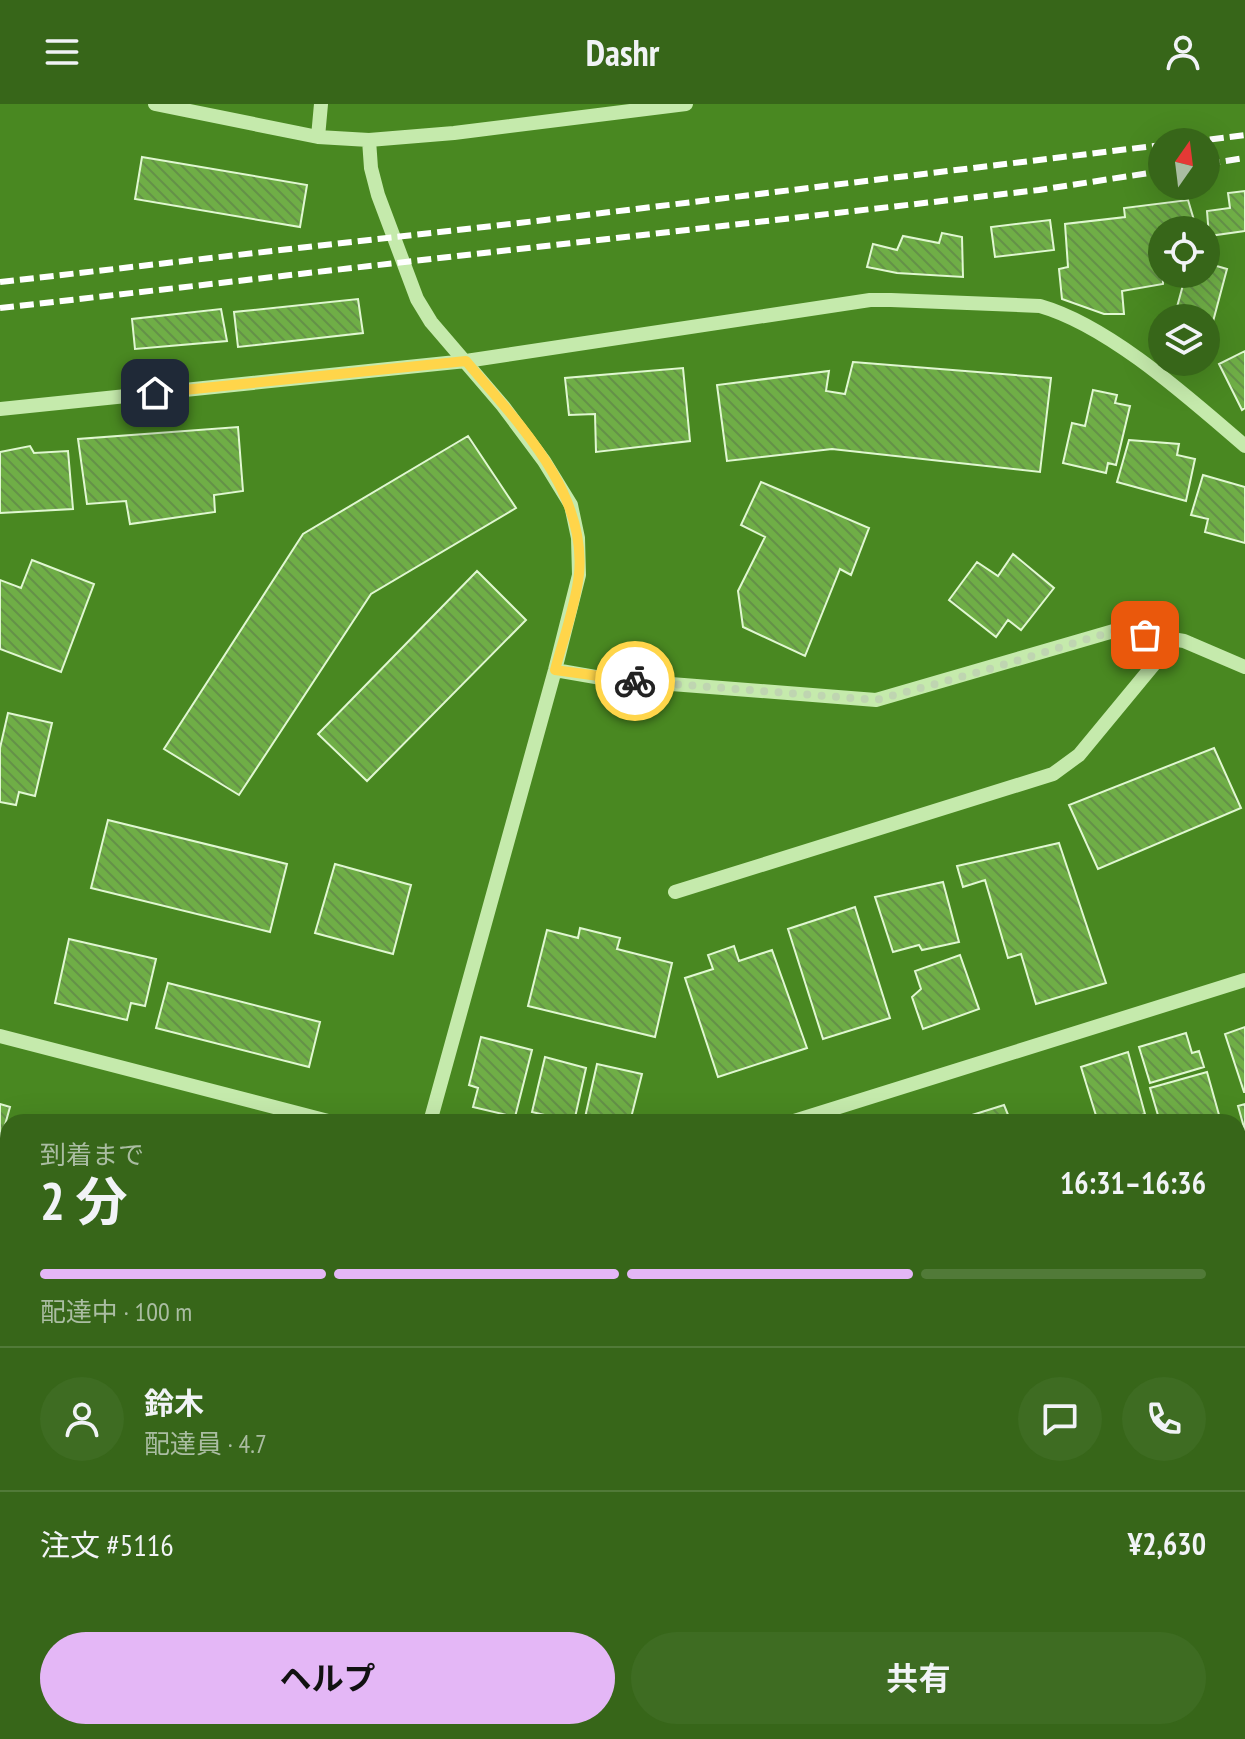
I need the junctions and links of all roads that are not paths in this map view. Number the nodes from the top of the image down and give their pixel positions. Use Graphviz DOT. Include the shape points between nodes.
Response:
graph roads {
  1 [pos="155,104"];
  2 [pos="321,104"];
  3 [pos="686,104"];
  4 [pos="318,137"];
  5 [pos="369,140"];
  6 [pos="466,361"];
  7 [pos="0,409"];
  8 [pos="1245,446"];
  9 [pos="1174,640"];
  10 [pos="1245,667"];
  11 [pos="555,670"];
  12 [pos="675,892"];
  13 [pos="1245,980"];
  14 [pos="0,1036"];
  15 [pos="301,1114"];
  16 [pos="432,1114"];
  17 [pos="817,1114"];
  1 -- 4 [label="street"];
  2 -- 4 [label="street"];
  3 -- 5 [label="street"];
  4 -- 5 [label="street"];
  5 -- 6 [label="street" via="378,195 417,299"];
  6 -- 7 [label="street"];
  6 -- 8 [label="street" via="870,300 1040,306 1076,319 1126,352"];
  6 -- 11 [label="street" via="544,461 571,505 579,575"];
  9 -- 10 [label="street"];
  9 -- 11 [label="street" via="1117,630 876,700 607,679"];
  9 -- 12 [label="street" via="1079,755 1053,774"];
  11 -- 16 [label="street"];
  13 -- 17 [label="street"];
  14 -- 15 [label="street"];
}
